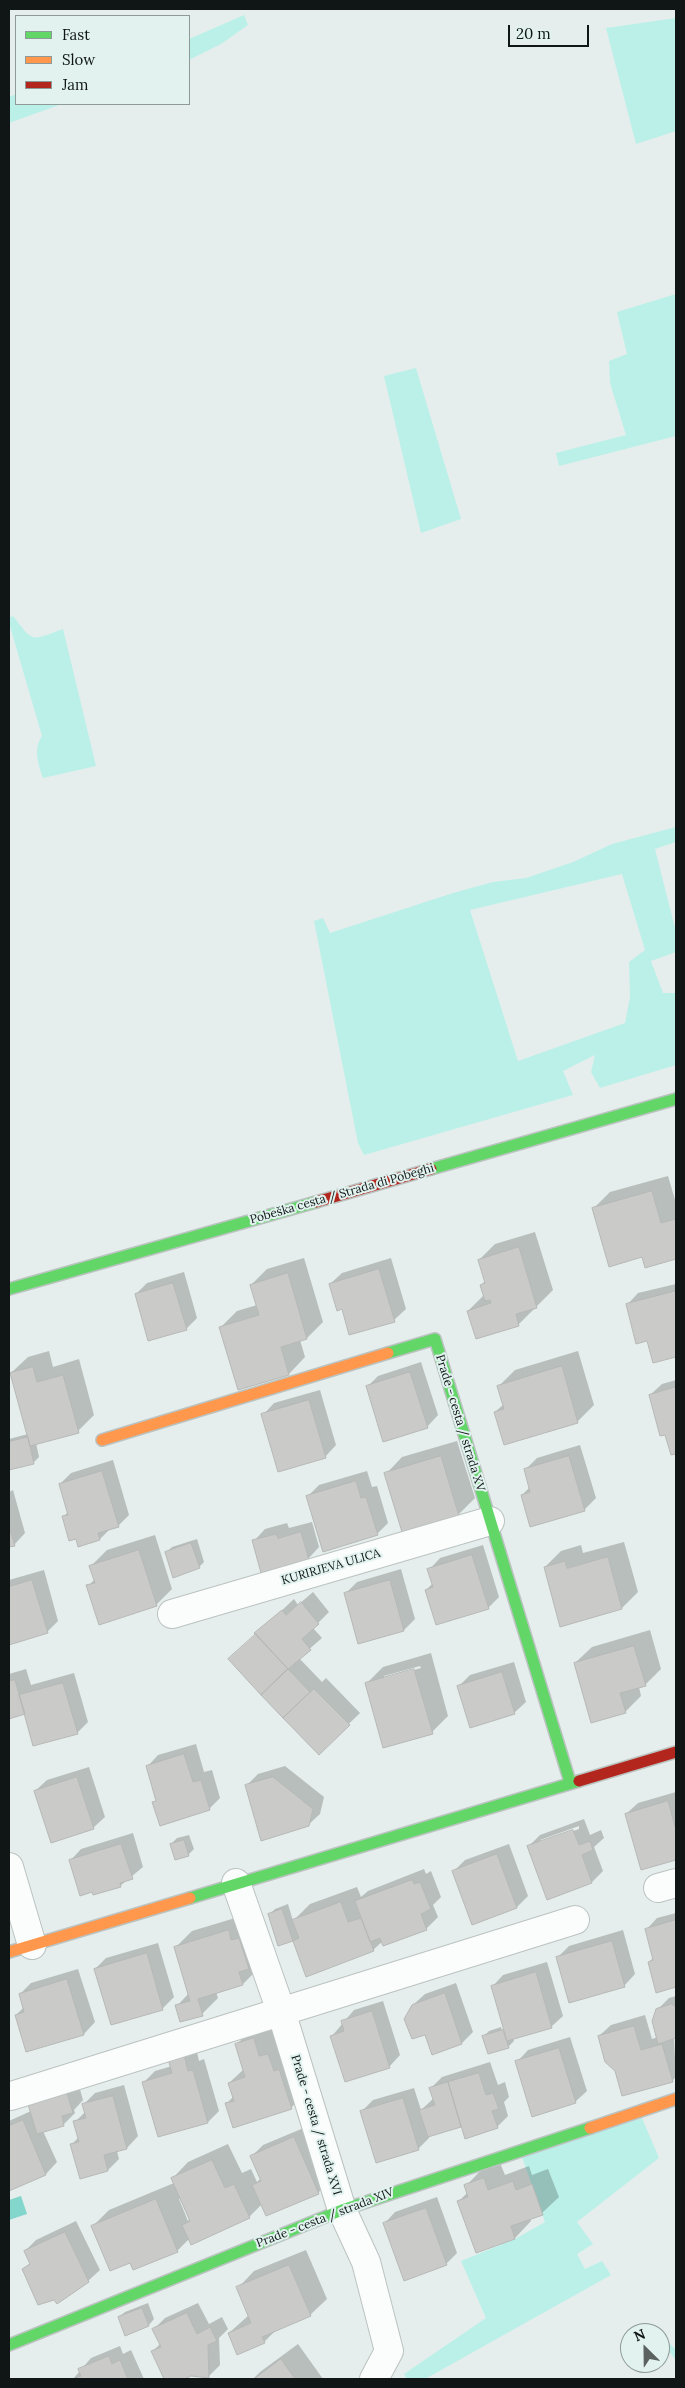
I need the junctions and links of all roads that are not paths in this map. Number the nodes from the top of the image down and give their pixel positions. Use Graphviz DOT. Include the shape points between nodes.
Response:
graph roads {
  1 [pos="676,1099"];
  2 [pos="9,1289"];
  3 [pos="102,1440"];
  4 [pos="490,1521"];
  5 [pos="172,1614"];
  6 [pos="676,1752"];
  7 [pos="570,1782"];
  8 [pos="9,1867"];
  9 [pos="236,1883"];
  10 [pos="575,1920"];
  11 [pos="20,1949"];
  12 [pos="281,2011"];
  13 [pos="11,2096"];
  14 [pos="676,2099"];
  15 [pos="342,2210"];
  16 [pos="9,2345"];
  17 [pos="374,2379"];
  1 -- 2 [label="street, Pobeška cesta / Strada di Pobeghi"];
  3 -- 4 [label="street, Prade - cesta / strada XV" via="435,1339"];
  4 -- 5 [label="street, KURIRJEVA ULICA"];
  4 -- 7 [label="street, Prade - cesta / strada XV"];
  6 -- 7 [label="street"];
  7 -- 9 [label="street"];
  8 -- 11 [label="street"];
  9 -- 11 [label="street"];
  9 -- 12 [label="street, Prade - cesta / strada XVI"];
  10 -- 12 [label="street"];
  12 -- 13 [label="street"];
  12 -- 15 [label="street, Prade - cesta / strada XVI"];
  14 -- 15 [label="street, Prade - cesta / strada XIV"];
  15 -- 16 [label="street, Prade - cesta / strada XIV"];
  15 -- 17 [label="street, Prade - cesta / strada XVI" via="366,2262 389,2351"];
}
